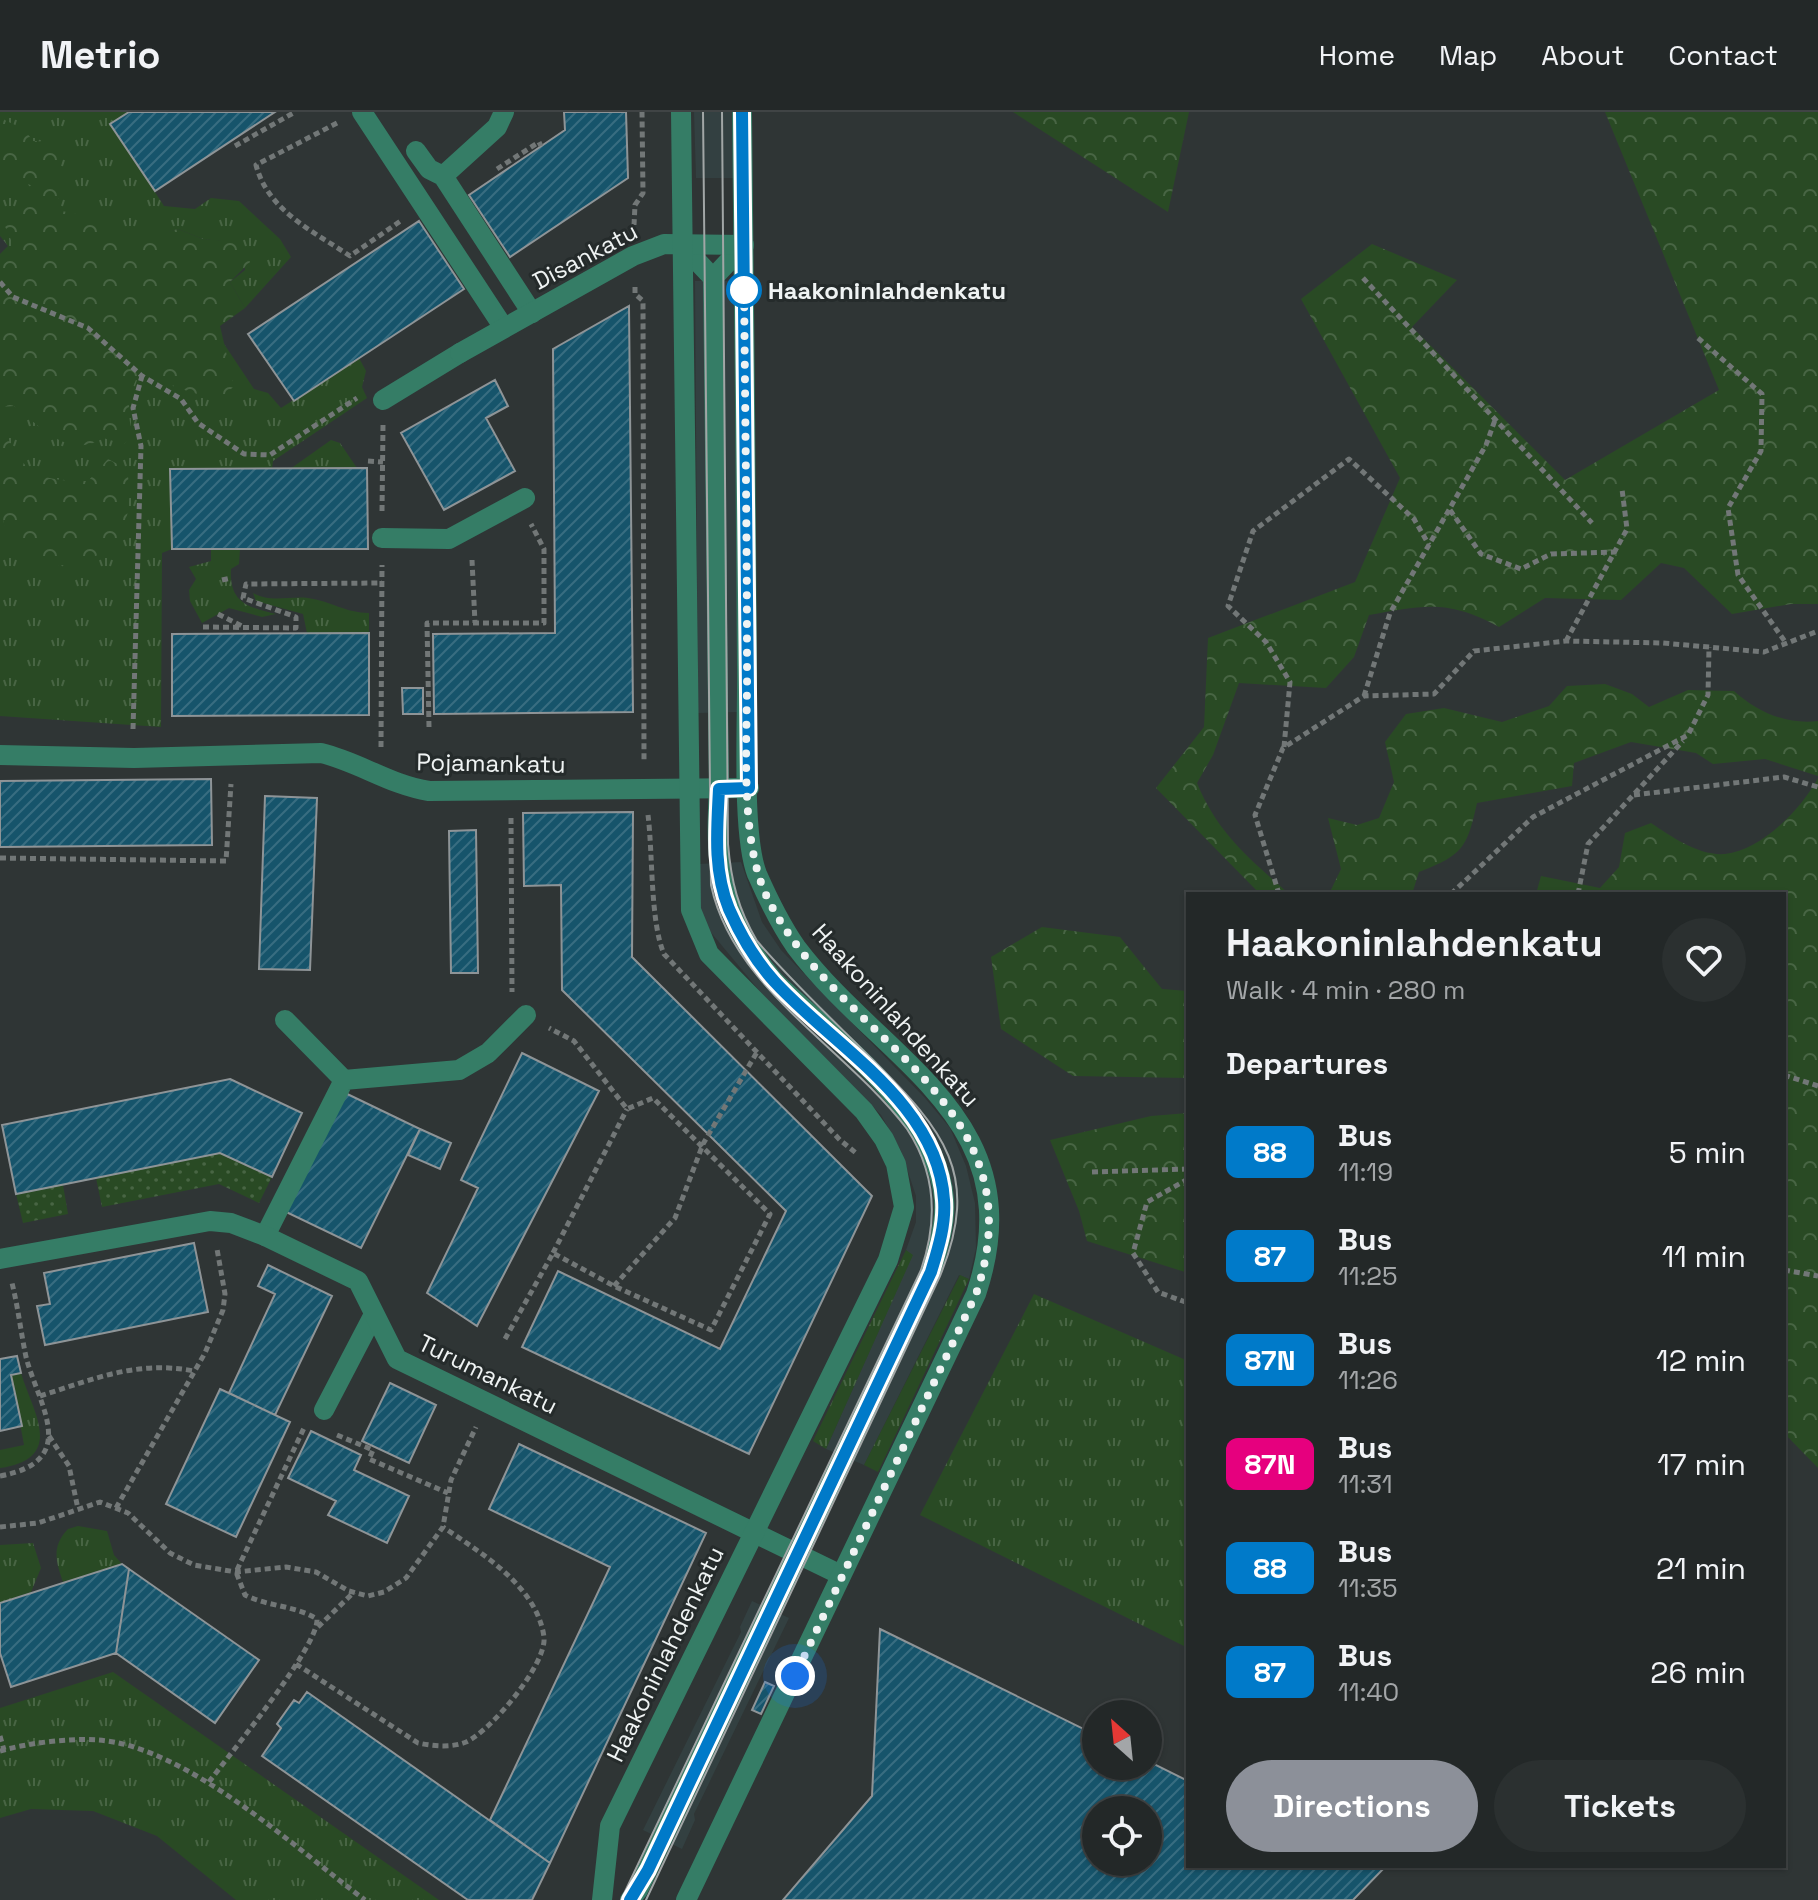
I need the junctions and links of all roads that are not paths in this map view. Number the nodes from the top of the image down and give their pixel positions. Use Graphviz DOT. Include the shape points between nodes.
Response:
graph roads {
  1 [pos="504,112"];
  2 [pos="681,112"];
  3 [pos="742,112"];
  4 [pos="356,114"];
  5 [pos="416,151"];
  6 [pos="443,176"];
  7 [pos="680,243"];
  8 [pos="744,245"];
  9 [pos="713,278"];
  10 [pos="532,313"];
  11 [pos="504,328"];
  12 [pos="383,400"];
  13 [pos="522,500"];
  14 [pos="382,538"];
  15 [pos="0,755"];
  16 [pos="749,788"];
  17 [pos="688,789"];
  18 [pos="719,789"];
  19 [pos="526,1015"];
  20 [pos="285,1020"];
  21 [pos="344,1080"];
  22 [pos="265,1236"];
  23 [pos="3,1258"];
  24 [pos="373,1316"];
  25 [pos="324,1410"];
  26 [pos="753,1533"];
  27 [pos="797,1554"];
  28 [pos="841,1575"];
  29 [pos="635,1897"];
  30 [pos="602,1900"];
  31 [pos="686,1900"];
  1 -- 6 [label="street" via="497,127"];
  2 -- 7 [label="street, Haakoninlahdenkatu"];
  3 -- 8 [label="street, Haakoninlahdenkatu"];
  4 -- 11 [label="street"];
  5 -- 6 [label="street" via="429,169"];
  6 -- 10 [label="street"];
  7 -- 8 [label="street, Disankatu"];
  7 -- 9 [label="street"];
  7 -- 10 [label="street, Disankatu" via="633,256"];
  7 -- 17 [label="street, Haakoninlahdenkatu"];
  8 -- 9 [label="street"];
  8 -- 16 [label="street, Haakoninlahdenkatu"];
  9 -- 18 [label="street"];
  10 -- 11 [label="street, Disankatu"];
  11 -- 12 [label="street, Disankatu"];
  13 -- 14 [label="street" via="449,539"];
  15 -- 17 [label="street, Pojamankatu" via="321,753 347,759 402,787 429,791"];
  16 -- 18 [label="street, Pojamankatu"];
  16 -- 28 [label="street, Haakoninlahdenkatu" via="755,867 779,920 820,974 957,1118 971,1141 988,1194 990,1245 976,1294"];
  17 -- 18 [label="street, Pojamankatu"];
  17 -- 26 [label="street, Haakoninlahdenkatu" via="691,910 700,937 726,972 864,1111 896,1164 903,1196 888,1260"];
  18 -- 27 [label="street" via="720,876 741,933 774,981 916,1123 933,1152 945,1202 931,1272"];
  19 -- 21 [label="street" via="488,1053 459,1070"];
  20 -- 21 [label="street"];
  21 -- 22 [label="street"];
  22 -- 23 [label="street, Turumankatu" via="210,1221"];
  22 -- 24 [label="street, Turumankatu" via="358,1281"];
  24 -- 25 [label="street"];
  24 -- 26 [label="street, Turumankatu" via="397,1359"];
  26 -- 27 [label="street, Turumankatu"];
  26 -- 30 [label="street, Haakoninlahdenkatu" via="610,1826"];
  27 -- 28 [label="street, Turumankatu"];
  27 -- 29 [label="street"];
  28 -- 31 [label="street, Haakoninlahdenkatu"];
}
